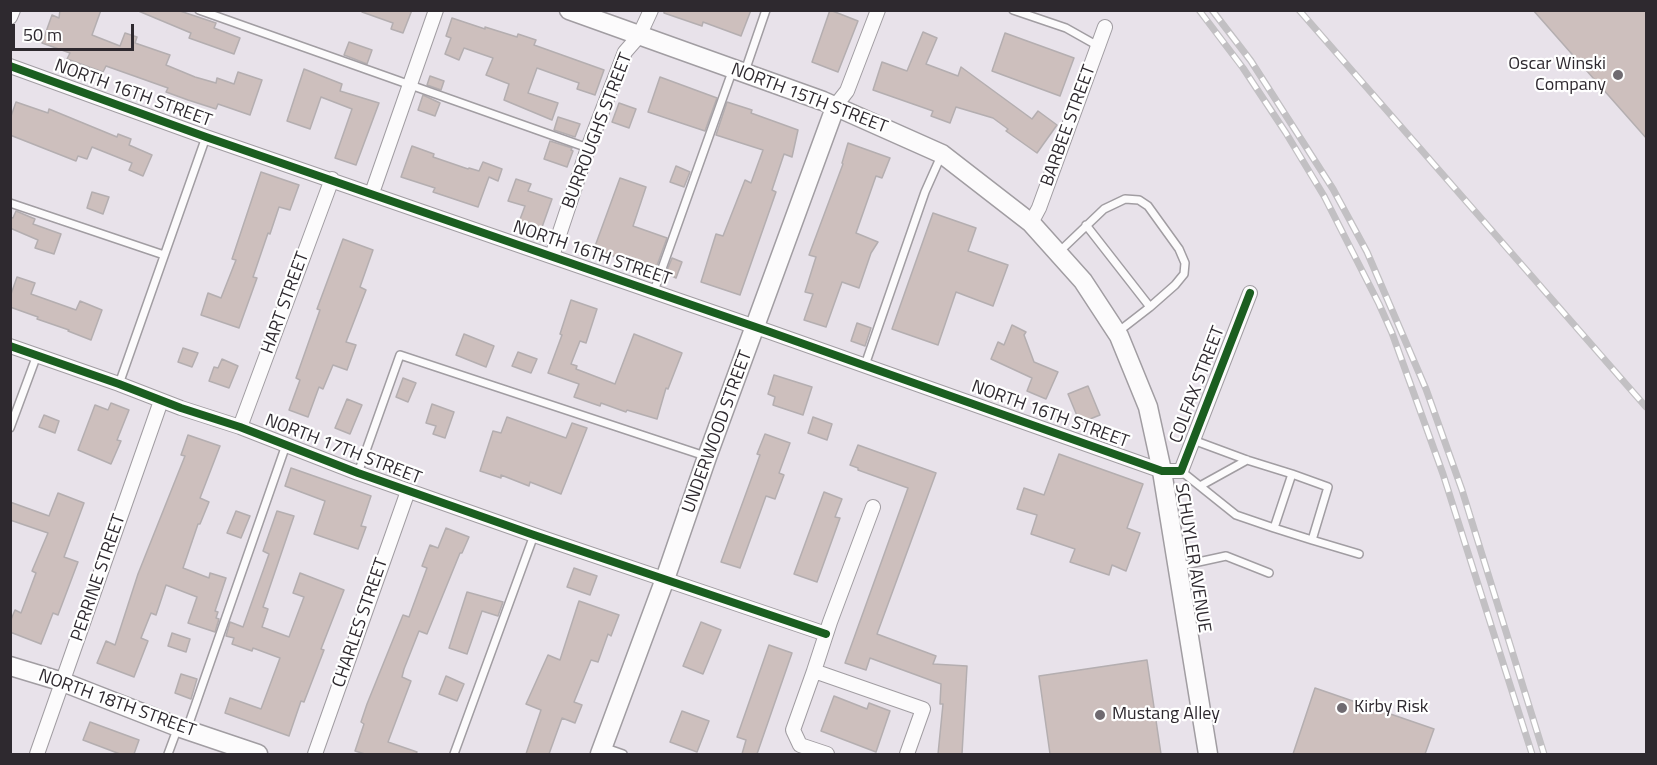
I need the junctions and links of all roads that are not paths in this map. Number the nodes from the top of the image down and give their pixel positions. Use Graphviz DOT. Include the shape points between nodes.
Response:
graph roads {
  1 [pos="13,10"];
  2 [pos="199,10"];
  3 [pos="436,10"];
  4 [pos="569,10"];
  5 [pos="651,10"];
  6 [pos="766,10"];
  7 [pos="878,10"];
  8 [pos="1013,10"];
  9 [pos="10,17"];
  10 [pos="1105,27"];
  11 [pos="639,36"];
  12 [pos="1098,46"];
  13 [pos="10,66"];
  14 [pos="738,71"];
  15 [pos="411,86"];
  16 [pos="836,105"];
  17 [pos="206,137"];
  18 [pos="588,148"];
  19 [pos="942,154"];
  20 [pos="332,179"];
  21 [pos="372,193"];
  22 [pos="10,203"];
  23 [pos="1031,223"];
  24 [pos="1086,225"];
  25 [pos="1058,252"];
  26 [pos="164,255"];
  27 [pos="552,256"];
  28 [pos="654,291"];
  29 [pos="1250,293"];
  30 [pos="1150,307"];
  31 [pos="755,327"];
  32 [pos="1116,332"];
  33 [pos="10,346"];
  34 [pos="36,356"];
  35 [pos="865,365"];
  36 [pos="119,384"];
  37 [pos="161,401"];
  38 [pos="10,428"];
  39 [pos="240,428"];
  40 [pos="1193,440"];
  41 [pos="286,445"];
  42 [pos="707,457"];
  43 [pos="1247,460"];
  44 [pos="1162,471"];
  45 [pos="1181,471"];
  46 [pos="358,473"];
  47 [pos="1292,474"];
  48 [pos="1200,486"];
  49 [pos="408,491"];
  50 [pos="873,507"];
  51 [pos="1274,528"];
  52 [pos="534,535"];
  53 [pos="1312,540"];
  54 [pos="1359,554"];
  55 [pos="1178,566"];
  56 [pos="1269,573"];
  57 [pos="665,579"];
  58 [pos="826,634"];
  59 [pos="10,666"];
  60 [pos="814,671"];
  61 [pos="63,682"];
  62 [pos="182,729"];
  63 [pos="601,751"];
  64 [pos="37,754"];
  65 [pos="168,754"];
  66 [pos="258,754"];
  67 [pos="315,754"];
  68 [pos="454,754"];
  69 [pos="623,754"];
  70 [pos="826,754"];
  71 [pos="907,754"];
  72 [pos="1208,754"];
  1 -- 9 [label="street"];
  2 -- 15 [label="lane"];
  3 -- 15 [label="street"];
  4 -- 11 [label="main road, NORTH 15TH STREET"];
  5 -- 11 [label="street, BURROUGHS STREET"];
  6 -- 14 [label="lane"];
  7 -- 16 [label="street, UNDERWOOD STREET" via="847,91"];
  8 -- 12 [label="lane" via="1066,28"];
  10 -- 12 [label="street, BARBEE STREET"];
  11 -- 14 [label="main road, NORTH 15TH STREET"];
  11 -- 18 [label="street, BURROUGHS STREET" via="626,52"];
  12 -- 23 [label="street, BARBEE STREET"];
  13 -- 17 [label="street, NORTH 16TH STREET"];
  14 -- 16 [label="main road, NORTH 15TH STREET"];
  14 -- 28 [label="lane"];
  15 -- 18 [label="lane"];
  15 -- 21 [label="street"];
  16 -- 19 [label="main road, NORTH 15TH STREET"];
  16 -- 31 [label="main road, UNDERWOOD STREET"];
  17 -- 20 [label="street, NORTH 16TH STREET"];
  17 -- 26 [label="lane"];
  18 -- 27 [label="street, BURROUGHS STREET"];
  19 -- 23 [label="main road, NORTH 15TH STREET"];
  19 -- 35 [label="lane"];
  20 -- 21 [label="street, NORTH 16TH STREET"];
  20 -- 39 [label="street, HART STREET"];
  21 -- 27 [label="street, NORTH 16TH STREET"];
  22 -- 26 [label="lane"];
  23 -- 25 [label="main road, SCHUYLER AVENUE"];
  24 -- 25 [label="lane"];
  24 -- 30 [label="lane"];
  24 -- 30 [label="lane" via="1104,209 1125,199 1139,200 1148,206 1185,262 1184,274"];
  25 -- 32 [label="main road, SCHUYLER AVENUE" via="1083,280"];
  26 -- 36 [label="lane"];
  27 -- 28 [label="street, NORTH 16TH STREET"];
  28 -- 31 [label="street, NORTH 16TH STREET"];
  29 -- 40 [label="street, COLFAX STREET"];
  30 -- 32 [label="lane"];
  31 -- 35 [label="street, NORTH 16TH STREET"];
  31 -- 42 [label="main road, UNDERWOOD STREET"];
  32 -- 44 [label="main road, SCHUYLER AVENUE" via="1148,407"];
  33 -- 34 [label="street, NORTH 17TH STREET"];
  34 -- 36 [label="street, NORTH 17TH STREET"];
  34 -- 38 [label="lane"];
  35 -- 44 [label="street, NORTH 16TH STREET"];
  36 -- 37 [label="street, NORTH 17TH STREET"];
  37 -- 39 [label="street, NORTH 17TH STREET"];
  37 -- 61 [label="street, PERRINE STREET"];
  39 -- 41 [label="street, NORTH 17TH STREET"];
  40 -- 43 [label="lane"];
  40 -- 45 [label="street, COLFAX STREET"];
  41 -- 46 [label="street, NORTH 17TH STREET"];
  41 -- 62 [label="lane"];
  42 -- 46 [label="lane" via="400,355"];
  42 -- 57 [label="main road, UNDERWOOD STREET"];
  43 -- 47 [label="lane"];
  43 -- 48 [label="lane"];
  44 -- 45 [label="street, COLFAX STREET"];
  44 -- 55 [label="main road, SCHUYLER AVENUE"];
  45 -- 48 [label="lane"];
  46 -- 49 [label="street, NORTH 17TH STREET"];
  47 -- 51 [label="lane"];
  47 -- 53 [label="lane" via="1328,487"];
  48 -- 51 [label="lane" via="1236,515"];
  49 -- 52 [label="street, NORTH 17TH STREET"];
  49 -- 67 [label="street, CHARLES STREET"];
  50 -- 58 [label="street"];
  51 -- 53 [label="lane"];
  52 -- 57 [label="street, NORTH 17TH STREET"];
  52 -- 68 [label="lane"];
  53 -- 54 [label="lane"];
  55 -- 56 [label="lane" via="1226,556"];
  55 -- 72 [label="main road, SCHUYLER AVENUE"];
  57 -- 58 [label="street, NORTH 17TH STREET"];
  57 -- 63 [label="main road, UNDERWOOD STREET"];
  58 -- 60 [label="street"];
  59 -- 61 [label="main road, NORTH 18TH STREET"];
  60 -- 70 [label="street" via="793,730 800,745"];
  60 -- 71 [label="street" via="923,710"];
  61 -- 62 [label="main road, NORTH 18TH STREET"];
  61 -- 64 [label="street, PERRINE STREET"];
  62 -- 65 [label="lane"];
  62 -- 66 [label="main road, NORTH 18TH STREET"];
  63 -- 69 [label="lane"];
}
